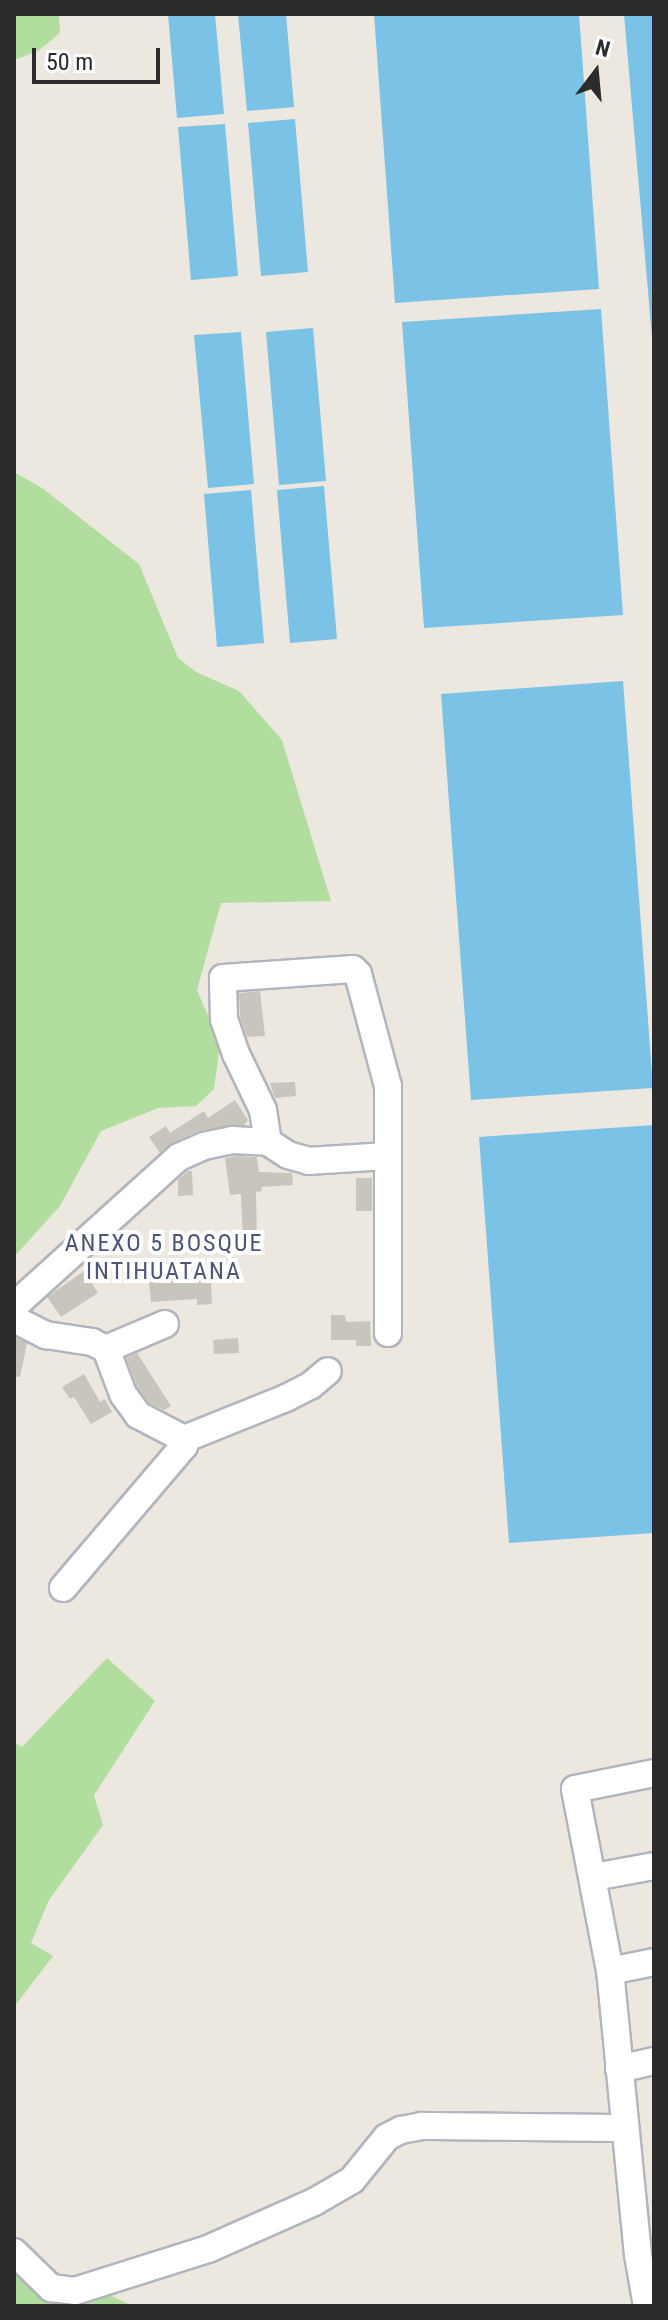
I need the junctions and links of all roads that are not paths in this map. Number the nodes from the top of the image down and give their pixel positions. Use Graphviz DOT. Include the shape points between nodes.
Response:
graph roads {
  1 [pos="268,1142"];
  2 [pos="386,1156"];
  3 [pos="14,1306"];
  4 [pos="14,1319"];
  5 [pos="165,1324"];
  6 [pos="388,1333"];
  7 [pos="106,1349"];
  8 [pos="328,1371"];
  9 [pos="184,1439"];
  10 [pos="63,1588"];
  11 [pos="654,1773"];
  12 [pos="654,1866"];
  13 [pos="594,1877"];
  14 [pos="654,1962"];
  15 [pos="610,1971"];
  16 [pos="654,2061"];
  17 [pos="619,2069"];
  18 [pos="625,2128"];
  19 [pos="641,2162"];
  20 [pos="14,2252"];
  21 [pos="646,2254"];
  22 [pos="647,2306"];
  1 -- 2 [label="street" via="309,1161"];
  1 -- 2 [label="street" via="263,1110 224,1020 223,978 346,967 358,974 388,1086"];
  1 -- 3 [label="street" via="232,1140 179,1157"];
  2 -- 6 [label="street"];
  4 -- 7 [label="street" via="46,1335"];
  5 -- 7 [label="street"];
  7 -- 9 [label="street" via="123,1394 138,1415"];
  8 -- 9 [label="street" via="286,1398"];
  9 -- 10 [label="street" via="184,1446"];
  11 -- 13 [label="street" via="575,1789"];
  12 -- 13 [label="street"];
  13 -- 15 [label="street"];
  14 -- 15 [label="street"];
  15 -- 17 [label="street"];
  16 -- 17 [label="street"];
  17 -- 18 [label="street"];
  18 -- 19 [label="street"];
  18 -- 20 [label="street" via="401,2130 387,2137 352,2180 314,2202 208,2249 75,2291 51,2288"];
  19 -- 21 [label="street"];
  21 -- 22 [label="street"];
}
